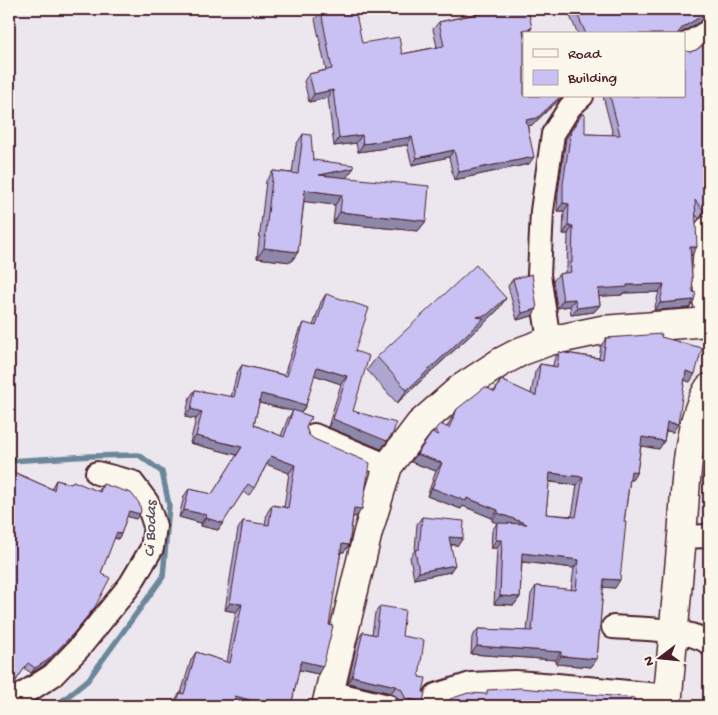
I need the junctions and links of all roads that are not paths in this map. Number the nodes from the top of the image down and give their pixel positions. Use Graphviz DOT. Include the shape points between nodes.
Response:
graph roads {
  1 [pos="709,31"];
  2 [pos="686,45"];
  3 [pos="580,98"];
  4 [pos="709,230"];
  5 [pos="709,308"];
  6 [pos="709,322"];
  7 [pos="549,341"];
  8 [pos="709,388"];
  9 [pos="314,435"];
  10 [pos="388,466"];
  11 [pos="97,473"];
  12 [pos="709,536"];
  13 [pos="682,537"];
  14 [pos="613,627"];
  15 [pos="673,631"];
  16 [pos="709,643"];
  17 [pos="328,699"];
  18 [pos="667,701"];
  19 [pos="9,703"];
  20 [pos="388,706"];
  21 [pos="432,706"];
  1 -- 2 [label="street"];
  3 -- 7 [label="street" via="570,106 553,134 542,210 539,275"];
  4 -- 5 [label="street" via="705,291"];
  6 -- 7 [label="street" via="602,330"];
  7 -- 10 [label="street" via="501,362 460,389 420,424"];
  8 -- 13 [label="street" via="693,430"];
  9 -- 10 [label="street"];
  10 -- 17 [label="street" via="368,532"];
  11 -- 19 [label="street" via="132,482 147,502 156,526 152,548 130,585 80,647 53,675"];
  12 -- 13 [label="street"];
  13 -- 15 [label="street"];
  14 -- 15 [label="street"];
  15 -- 16 [label="street"];
  15 -- 18 [label="street"];
  17 -- 20 [label="street"];
  18 -- 21 [label="street" via="558,684 515,682 470,684 436,695"];
}
